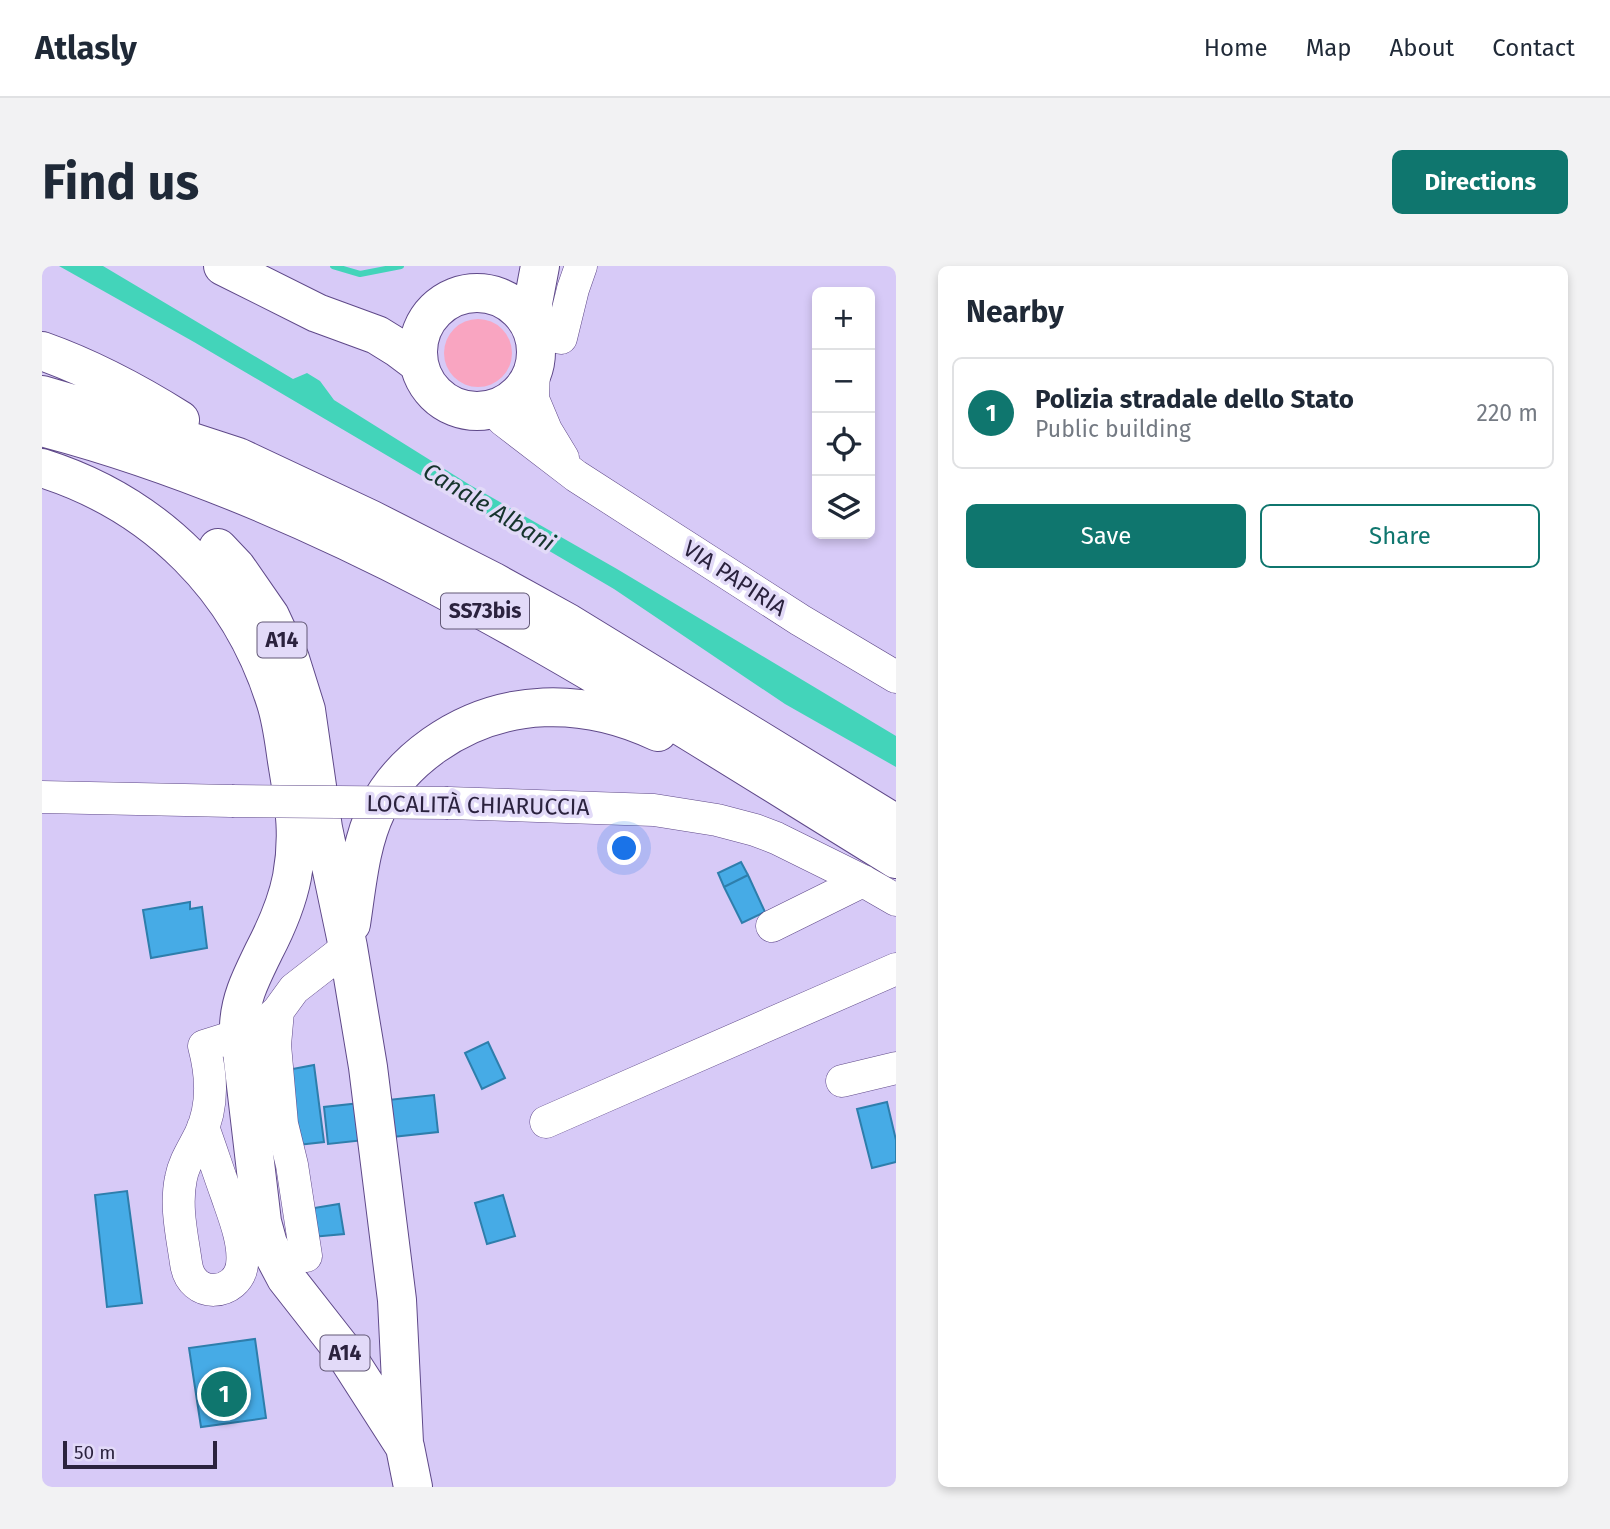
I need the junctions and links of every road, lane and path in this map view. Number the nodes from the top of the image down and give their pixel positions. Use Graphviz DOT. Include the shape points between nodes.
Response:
graph roads {
  1 [pos="223,266"];
  2 [pos="522,266"];
  3 [pos="540,266"];
  4 [pos="581,266"];
  5 [pos="460,295"];
  6 [pos="317,313"];
  7 [pos="428,319"];
  8 [pos="544,349"];
  9 [pos="42,351"];
  10 [pos="418,363"];
  11 [pos="42,395"];
  12 [pos="494,410"];
  13 [pos="42,426"];
  14 [pos="42,454"];
  15 [pos="238,457"];
  16 [pos="42,468"];
  17 [pos="576,477"];
  18 [pos="896,677"];
  19 [pos="42,797"];
  20 [pos="896,824"];
  21 [pos="896,861"];
  22 [pos="863,881"];
  23 [pos="896,900"];
  24 [pos="772,926"];
  25 [pos="348,947"];
  26 [pos="896,969"];
  27 [pos="278,1011"];
  28 [pos="239,1035"];
  29 [pos="896,1068"];
  30 [pos="842,1081"];
  31 [pos="547,1122"];
  32 [pos="204,1127"];
  33 [pos="306,1256"];
  34 [pos="405,1447"];
  35 [pos="398,1487"];
  36 [pos="411,1487"];
  1 -- 6 [label="main road"];
  2 -- 5 [label="main road" via="501,287"];
  3 -- 8 [label="main road" via="533,303"];
  4 -- 8 [label="street, VIA PAPIRIA"];
  5 -- 7 [label="main road" via="438,307"];
  5 -- 8 [label="main road" via="484,293 508,302 526,318"];
  6 -- 7 [label="main road" via="370,320"];
  6 -- 10 [label="main road" via="377,335"];
  7 -- 10 [label="main road" via="419,338"];
  8 -- 12 [label="main road" via="515,397"];
  8 -- 17 [label="street, VIA PAPIRIA" via="533,399 546,430"];
  9 -- 15 [label="main road" via="136,395"];
  10 -- 12 [label="main road" via="428,386 446,403 469,411"];
  11 -- 15 [label="main road, SS73bis"];
  12 -- 17 [label="street, VIA PAPIRIA"];
  13 -- 21 [label="main road, SS73bis" via="216,483 389,560 676,723"];
  14 -- 25 [label="main road, A14" via="124,484 187,521 236,567 270,616 303,698 326,845"];
  15 -- 20 [label="main road, SS73bis" via="370,519 568,623"];
  16 -- 28 [label="main road, A14" via="129,508 197,564 240,622 273,694 295,812 295,852 289,891 245,993"];
  17 -- 18 [label="street, VIA PAPIRIA"];
  19 -- 22 [label="street, LOCALITÀ CHIARUCCIA, bridge" via="634,809 692,815 765,834"];
  21 -- 25 [label="main road" via="802,817 640,724 597,711 523,708 480,720 448,736 413,761 395,782 367,838"];
  22 -- 23 [label="street, LOCALITÀ CHIARUCCIA"];
  22 -- 24 [label="street"];
  25 -- 27 [label="street" via="294,989"];
  25 -- 34 [label="main road, A14" via="394,1270"];
  26 -- 31 [label="street"];
  27 -- 28 [label="street"];
  27 -- 33 [label="street" via="275,1045 282,1124"];
  28 -- 32 [label="street" via="204,1046 211,1093"];
  28 -- 34 [label="main road, A14" via="268,1244 286,1278 344,1352"];
  29 -- 30 [label="street"];
  34 -- 35 [label="main road, A14"];
  34 -- 36 [label="main road, A14"];
}
